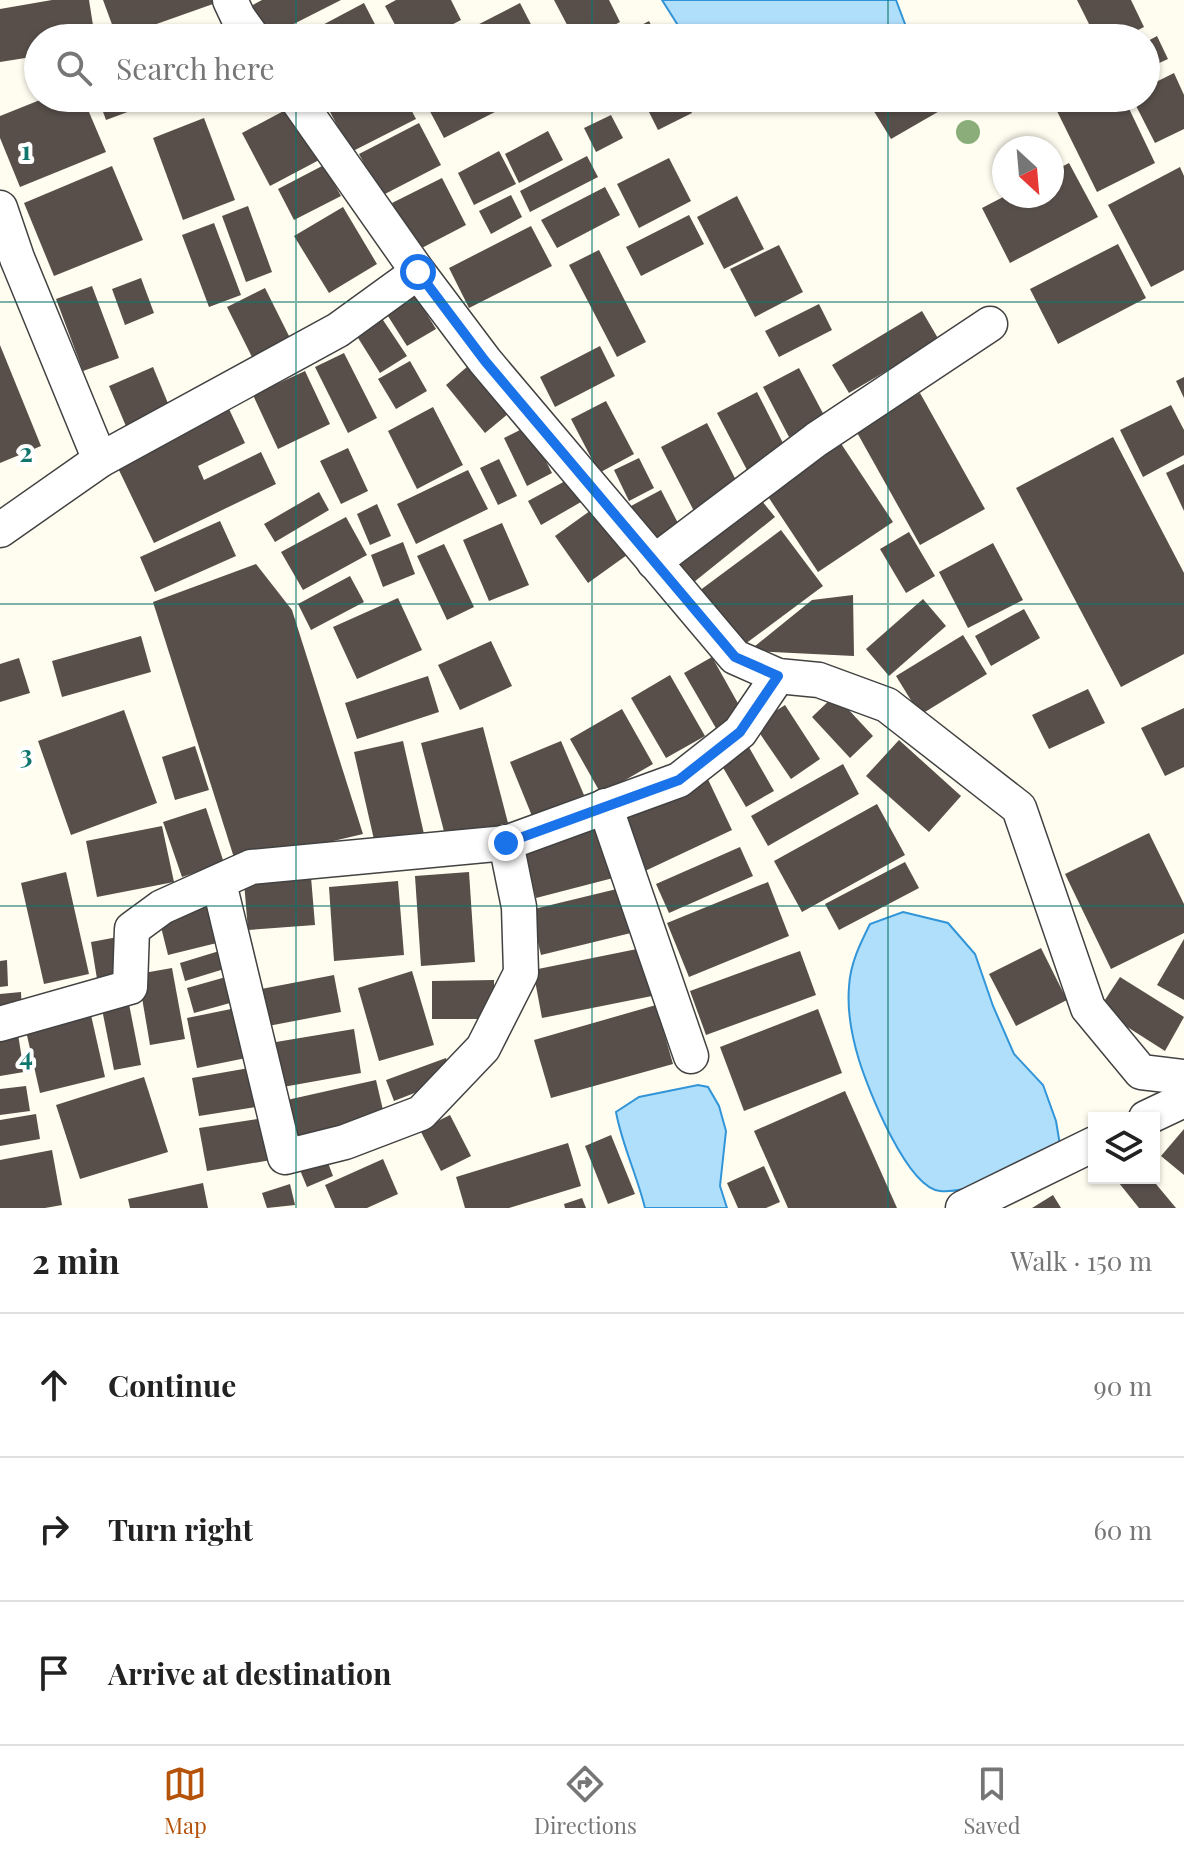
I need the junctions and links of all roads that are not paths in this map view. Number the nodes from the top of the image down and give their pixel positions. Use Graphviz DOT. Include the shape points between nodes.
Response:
graph roads {
  1 [pos="230,0"];
  2 [pos="243,24"];
  3 [pos="306,112"];
  4 [pos="0,208"];
  5 [pos="418,272"];
  6 [pos="990,324"];
  7 [pos="100,460"];
  8 [pos="0,530"];
  9 [pos="654,562"];
  10 [pos="778,676"];
  11 [pos="605,806"];
  12 [pos="506,843"];
  13 [pos="219,883"];
  14 [pos="0,1024"];
  15 [pos="691,1056"];
  16 [pos="1184,1077"];
  17 [pos="1184,1100"];
  18 [pos="1159,1112"];
  19 [pos="1088,1147"];
  20 [pos="963,1208"];
  1 -- 2 [label="street"];
  3 -- 5 [label="street"];
  4 -- 7 [label="street"];
  5 -- 7 [label="street" via="338,330"];
  5 -- 9 [label="street" via="485,361"];
  6 -- 9 [label="street" via="817,439"];
  7 -- 8 [label="street"];
  9 -- 10 [label="street" via="735,657"];
  10 -- 11 [label="street" via="740,732 679,780"];
  10 -- 16 [label="street" via="819,680 887,705 1019,808 1088,1008 1141,1072"];
  11 -- 12 [label="street"];
  11 -- 15 [label="street"];
  12 -- 13 [label="street" via="251,867"];
  12 -- 13 [label="street" via="519,907 521,973 483,1048 421,1113 345,1142 285,1157"];
  13 -- 14 [label="street" via="162,907 132,929 130,987"];
  17 -- 18 [label="street"];
  19 -- 20 [label="street"];
}
